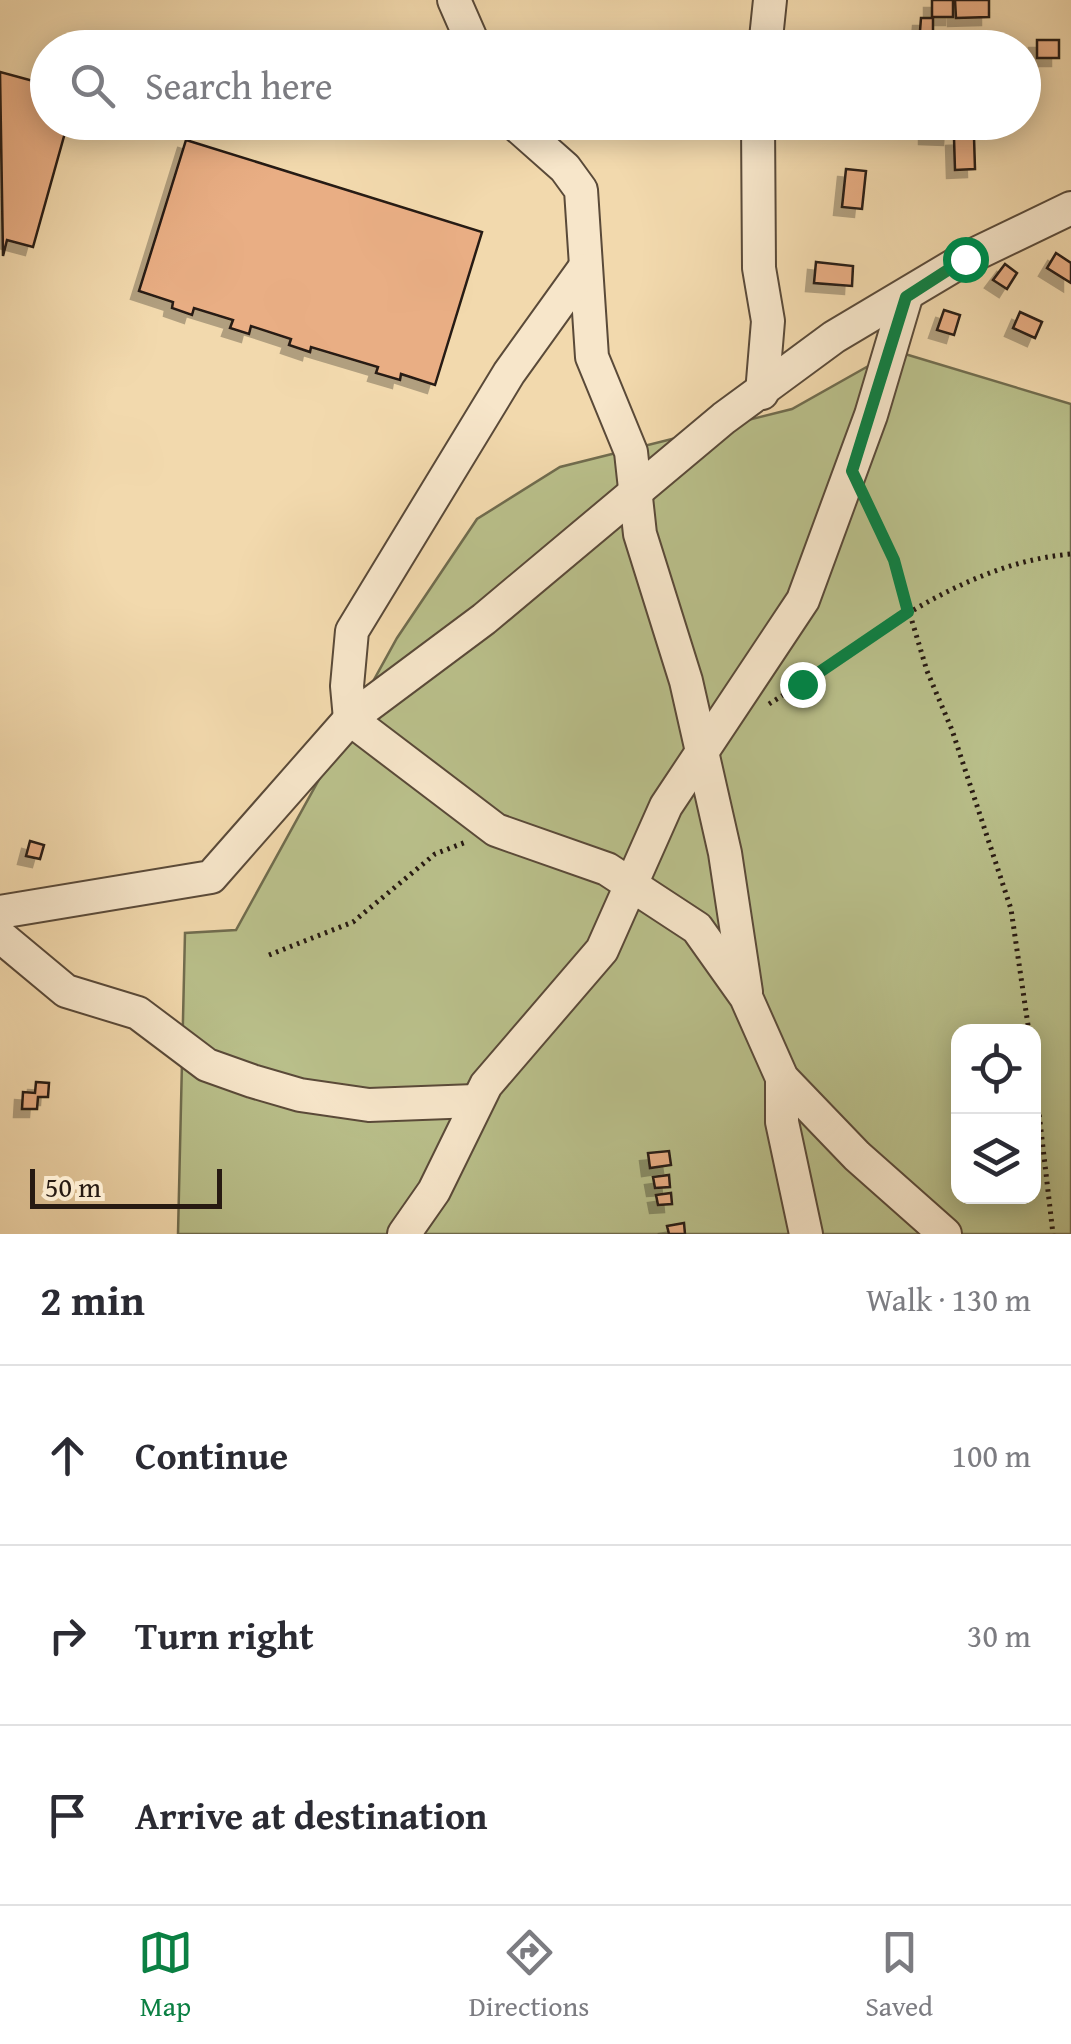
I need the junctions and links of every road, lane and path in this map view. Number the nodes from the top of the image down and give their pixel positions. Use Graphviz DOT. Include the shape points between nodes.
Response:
graph roads {
  1 [pos="454,0"];
  2 [pos="770,0"];
  3 [pos="467,30"];
  4 [pos="768,30"];
  5 [pos="534,140"];
  6 [pos="758,140"];
  7 [pos="1071,208"];
  8 [pos="582,270"];
  9 [pos="906,297"];
  10 [pos="762,393"];
  11 [pos="852,471"];
  12 [pos="635,490"];
  13 [pos="1071,554"];
  14 [pos="908,612"];
  15 [pos="759,710"];
  16 [pos="350,719"];
  17 [pos="699,754"];
  18 [pos="496,830"];
  19 [pos="632,881"];
  20 [pos="0,912"];
  21 [pos="0,936"];
  22 [pos="269,955"];
  23 [pos="746,996"];
  24 [pos="1028,1024"];
  25 [pos="782,1078"];
  26 [pos="476,1101"];
  27 [pos="1039,1114"];
  28 [pos="404,1234"];
  29 [pos="806,1234"];
  30 [pos="945,1234"];
  31 [pos="1053,1234"];
  1 -- 3 [label="street"];
  2 -- 4 [label="street"];
  5 -- 8 [label="street" via="581,190"];
  6 -- 10 [label="street" via="759,268 768,321"];
  7 -- 9 [label="street" via="965,259"];
  8 -- 12 [label="street" via="592,357 632,452"];
  8 -- 16 [label="street" via="500,388 352,632"];
  9 -- 10 [label="street" via="834,337"];
  9 -- 11 [label="street"];
  10 -- 12 [label="street"];
  11 -- 14 [label="path" via="894,560"];
  11 -- 17 [label="street" via="803,600"];
  12 -- 16 [label="street" via="484,619"];
  12 -- 17 [label="street" via="640,534 686,681"];
  13 -- 14 [label="path" via="997,570"];
  14 -- 15 [label="path"];
  14 -- 24 [label="path" via="1012,908"];
  16 -- 18 [label="street"];
  16 -- 20 [label="street" via="211,876"];
  17 -- 19 [label="street"];
  17 -- 23 [label="street" via="725,853"];
  18 -- 19 [label="street"];
  18 -- 22 [label="path" via="435,854 353,922"];
  19 -- 23 [label="street" via="696,928"];
  19 -- 26 [label="street" via="602,950"];
  21 -- 26 [label="street" via="66,992 138,1013 207,1065 252,1081 369,1106"];
  23 -- 25 [label="street"];
  25 -- 29 [label="street" via="782,1122"];
  25 -- 30 [label="street"];
  26 -- 28 [label="street" via="434,1191"];
  27 -- 31 [label="path"];
}
